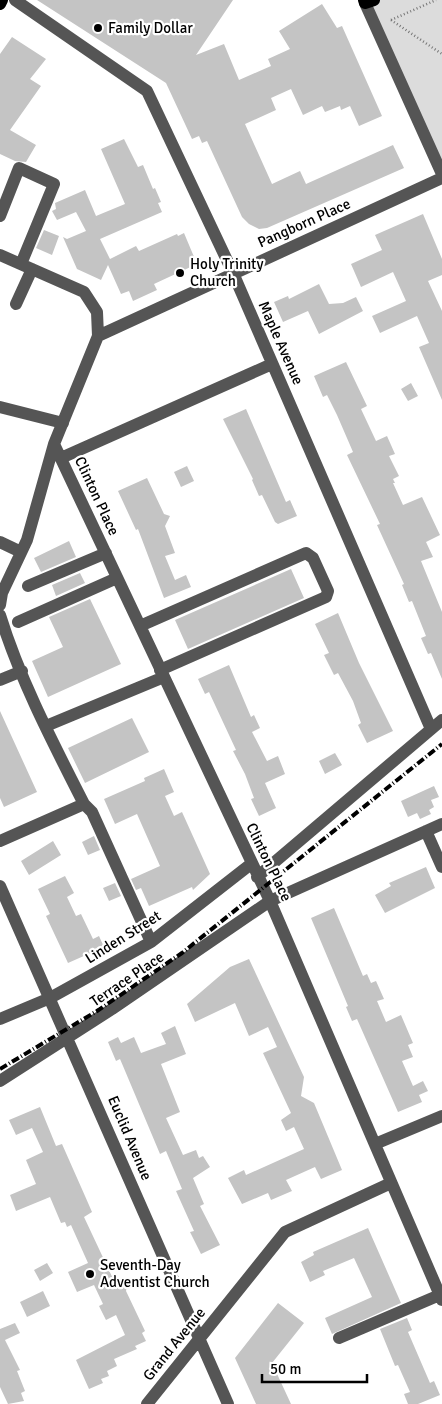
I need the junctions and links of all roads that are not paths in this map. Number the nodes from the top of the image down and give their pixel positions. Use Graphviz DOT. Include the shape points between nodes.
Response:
graph roads {
  1 [pos="2,0"];
  2 [pos="15,0"];
  3 [pos="368,1"];
  4 [pos="0,4"];
  5 [pos="442,174"];
  6 [pos="442,178"];
  7 [pos="0,216"];
  8 [pos="0,255"];
  9 [pos="27,266"];
  10 [pos="233,273"];
  11 [pos="16,304"];
  12 [pos="98,336"];
  13 [pos="272,364"];
  14 [pos="0,407"];
  15 [pos="63,423"];
  16 [pos="54,444"];
  17 [pos="61,458"];
  18 [pos="0,542"];
  19 [pos="21,552"];
  20 [pos="106,553"];
  21 [pos="117,578"];
  22 [pos="28,586"];
  23 [pos="1,596"];
  24 [pos="0,615"];
  25 [pos="18,622"];
  26 [pos="140,626"];
  27 [pos="22,671"];
  28 [pos="162,674"];
  29 [pos="0,680"];
  30 [pos="442,720"];
  31 [pos="46,726"];
  32 [pos="431,729"];
  33 [pos="84,804"];
  34 [pos="442,824"];
  35 [pos="426,831"];
  36 [pos="0,841"];
  37 [pos="251,864"];
  38 [pos="442,867"];
  39 [pos="258,877"];
  40 [pos="0,886"];
  41 [pos="270,901"];
  42 [pos="4,906"];
  43 [pos="151,942"];
  44 [pos="50,998"];
  45 [pos="0,1019"];
  46 [pos="68,1038"];
  47 [pos="0,1081"];
  48 [pos="442,1116"];
  49 [pos="375,1144"];
  50 [pos="391,1183"];
  51 [pos="441,1296"];
  52 [pos="199,1338"];
  53 [pos="339,1338"];
  54 [pos="147,1404"];
  55 [pos="228,1404"];
  1 -- 4 [label="main road"];
  2 -- 10 [label="street, Maple Avenue" via="147,91"];
  3 -- 5 [label="street"];
  6 -- 10 [label="street, Pangborn Place"];
  7 -- 9 [label="street" via="19,168 54,184"];
  8 -- 9 [label="street"];
  9 -- 11 [label="street"];
  9 -- 12 [label="street" via="84,292 97,312"];
  10 -- 12 [label="street, Pangborn Place"];
  10 -- 13 [label="street, Maple Avenue"];
  12 -- 15 [label="street"];
  13 -- 17 [label="street"];
  13 -- 32 [label="street, Maple Avenue"];
  14 -- 15 [label="street"];
  15 -- 16 [label="street"];
  16 -- 17 [label="street, Clinton Place"];
  16 -- 19 [label="street"];
  17 -- 20 [label="street, Clinton Place"];
  18 -- 19 [label="street"];
  19 -- 23 [label="street"];
  20 -- 21 [label="street, Clinton Place"];
  20 -- 22 [label="street"];
  21 -- 25 [label="street"];
  21 -- 26 [label="street, Clinton Place"];
  24 -- 27 [label="street"];
  26 -- 28 [label="street, Clinton Place"];
  26 -- 28 [label="street" via="306,553 313,558 328,591 326,596"];
  27 -- 29 [label="street"];
  27 -- 31 [label="street"];
  28 -- 31 [label="street"];
  28 -- 37 [label="street, Clinton Place"];
  30 -- 32 [label="street"];
  31 -- 33 [label="street"];
  32 -- 39 [label="street"];
  33 -- 36 [label="street"];
  33 -- 43 [label="street" via="92,812"];
  34 -- 35 [label="street"];
  35 -- 38 [label="street"];
  35 -- 41 [label="street"];
  37 -- 39 [label="street, Clinton Place"];
  37 -- 43 [label="street, Linden Street"];
  39 -- 41 [label="street, Clinton Place"];
  40 -- 42 [label="street, Euclid Avenue"];
  41 -- 46 [label="street, Terrace Place"];
  41 -- 49 [label="street, Clinton Place"];
  42 -- 44 [label="street, Euclid Avenue"];
  43 -- 44 [label="street, Linden Street"];
  44 -- 45 [label="street, Linden Street"];
  44 -- 46 [label="street, Euclid Avenue"];
  46 -- 47 [label="street, Terrace Place"];
  46 -- 52 [label="street, Euclid Avenue"];
  48 -- 49 [label="street"];
  49 -- 50 [label="street, Clinton Place"];
  50 -- 51 [label="street, Clinton Place"];
  50 -- 52 [label="street, Grand Avenue" via="284,1232"];
  51 -- 53 [label="street"];
  52 -- 54 [label="street, Grand Avenue"];
  52 -- 55 [label="street, Euclid Avenue"];
}
